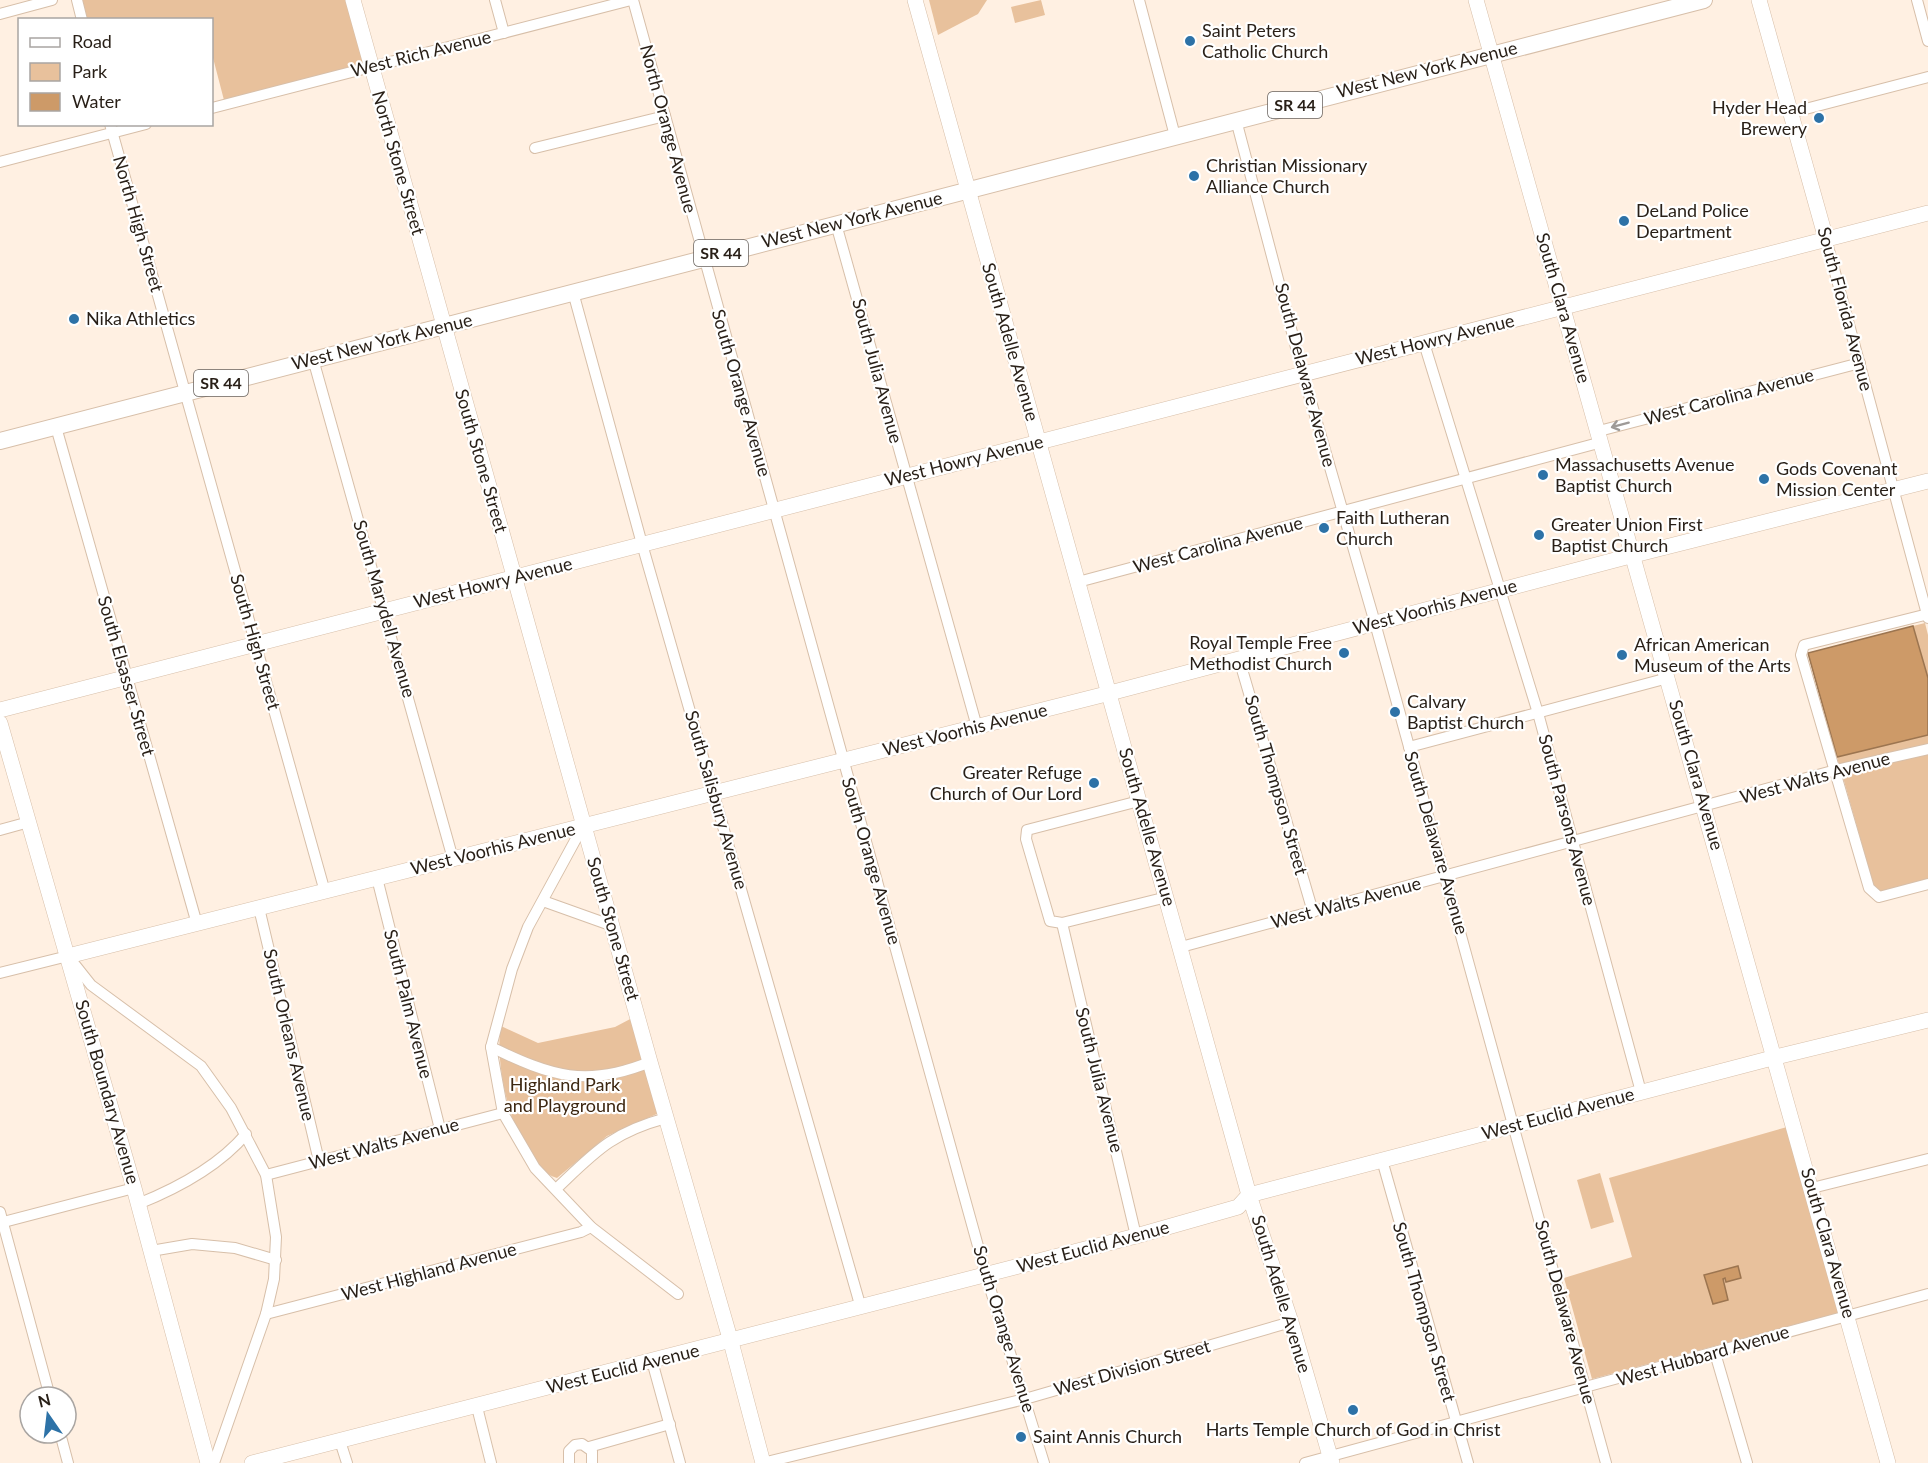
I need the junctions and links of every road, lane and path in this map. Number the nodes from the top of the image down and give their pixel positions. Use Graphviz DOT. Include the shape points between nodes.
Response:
graph roads {
  1 [pos="52,0"];
  2 [pos="77,0"];
  3 [pos="353,0"];
  4 [pos="495,0"];
  5 [pos="632,0"];
  6 [pos="915,0"];
  7 [pos="1139,0"];
  8 [pos="1476,0"];
  9 [pos="1704,0"];
  10 [pos="1759,0"];
  11 [pos="1917,0"];
  12 [pos="0,14"];
  13 [pos="82,18"];
  14 [pos="1925,21"];
  15 [pos="504,33"];
  16 [pos="1928,41"];
  17 [pos="1491,54"];
  18 [pos="371,67"];
  19 [pos="1928,77"];
  20 [pos="213,108"];
  21 [pos="1790,113"];
  22 [pos="665,116"];
  23 [pos="1236,120"];
  24 [pos="132,126"];
  25 [pos="111,129"];
  26 [pos="1176,136"];
  27 [pos="535,148"];
  28 [pos="0,162"];
  29 [pos="967,190"];
  30 [pos="1928,213"];
  31 [pos="836,224"];
  32 [pos="1826,239"];
  33 [pos="704,258"];
  34 [pos="573,292"];
  35 [pos="1562,307"];
  36 [pos="443,326"];
  37 [pos="1424,343"];
  38 [pos="313,359"];
  39 [pos="1860,363"];
  40 [pos="1303,374"];
  41 [pos="185,393"];
  42 [pos="56,427"];
  43 [pos="1600,436"];
  44 [pos="0,441"];
  45 [pos="1038,442"];
  46 [pos="906,476"];
  47 [pos="1466,478"];
  48 [pos="1928,481"];
  49 [pos="1893,490"];
  50 [pos="774,510"];
  51 [pos="1342,512"];
  52 [pos="642,544"];
  53 [pos="1634,555"];
  54 [pos="514,577"];
  55 [pos="1078,582"];
  56 [pos="1501,590"];
  57 [pos="386,610"];
  58 [pos="1928,616"];
  59 [pos="1375,622"];
  60 [pos="256,644"];
  61 [pos="1239,658"];
  62 [pos="126,677"];
  63 [pos="1668,678"];
  64 [pos="1110,693"];
  65 [pos="0,710"];
  66 [pos="1538,713"];
  67 [pos="0,723"];
  68 [pos="977,727"];
  69 [pos="1409,747"];
  70 [pos="1928,749"];
  71 [pos="843,761"];
  72 [pos="1836,770"];
  73 [pos="714,793"];
  74 [pos="1139,801"];
  75 [pos="1704,807"];
  76 [pos="29,822"];
  77 [pos="584,826"];
  78 [pos="0,830"];
  79 [pos="1574,842"];
  80 [pos="453,859"];
  81 [pos="1446,876"];
  82 [pos="377,878"];
  83 [pos="1928,884"];
  84 [pos="325,892"];
  85 [pos="1167,897"];
  86 [pos="543,901"];
  87 [pos="259,908"];
  88 [pos="1313,912"];
  89 [pos="1062,923"];
  90 [pos="196,924"];
  91 [pos="613,926"];
  92 [pos="1181,947"];
  93 [pos="68,956"];
  94 [pos="0,974"];
  95 [pos="1928,1020"];
  96 [pos="491,1047"];
  97 [pos="1776,1057"];
  98 [pos="650,1062"];
  99 [pos="1641,1092"];
  100 [pos="503,1113"];
  101 [pos="666,1118"];
  102 [pos="1514,1125"];
  103 [pos="440,1129"];
  104 [pos="246,1134"];
  105 [pos="1928,1159"];
  106 [pos="1382,1160"];
  107 [pos="319,1161"];
  108 [pos="266,1175"];
  109 [pos="134,1188"];
  110 [pos="1812,1188"];
  111 [pos="556,1190"];
  112 [pos="1249,1195"];
  113 [pos="138,1204"];
  114 [pos="1,1219"];
  115 [pos="591,1227"];
  116 [pos="1136,1236"];
  117 [pos="151,1251"];
  118 [pos="276,1260"];
  119 [pos="986,1275"];
  120 [pos="678,1294"];
  121 [pos="1928,1294"];
  122 [pos="861,1308"];
  123 [pos="266,1314"];
  124 [pos="1848,1315"];
  125 [pos="1291,1322"];
  126 [pos="731,1342"];
  127 [pos="1715,1353"];
  128 [pos="652,1361"];
  129 [pos="47,1385"];
  130 [pos="1586,1389"];
  131 [pos="1025,1399"];
  132 [pos="477,1407"];
  133 [pos="1455,1422"];
  134 [pos="670,1424"];
  135 [pos="340,1442"];
  136 [pos="63,1445"];
  137 [pos="589,1447"];
  138 [pos="1331,1460"];
  139 [pos="68,1463"];
  140 [pos="208,1463"];
  141 [pos="214,1463"];
  142 [pos="252,1463"];
  143 [pos="347,1463"];
  144 [pos="491,1463"];
  145 [pos="569,1463"];
  146 [pos="592,1463"];
  147 [pos="680,1463"];
  148 [pos="763,1463"];
  149 [pos="1044,1463"];
  150 [pos="1305,1463"];
  151 [pos="1468,1463"];
  152 [pos="1606,1463"];
  153 [pos="1747,1463"];
  154 [pos="1888,1463"];
  1 -- 12 [label="street"];
  2 -- 13 [label="street"];
  3 -- 18 [label="street, North Stone Street"];
  4 -- 15 [label="street"];
  5 -- 15 [label="street, West Rich Avenue"];
  5 -- 22 [label="street, North Orange Avenue"];
  6 -- 29 [label="street, South Adelle Avenue"];
  7 -- 26 [label="street"];
  8 -- 17 [label="street, South Clara Avenue"];
  9 -- 17 [label="main road, West New York Avenue / SR 44"];
  10 -- 21 [label="street, South Florida Avenue"];
  11 -- 14 [label="street"];
  14 -- 16 [label="street"];
  15 -- 18 [label="street, West Rich Avenue"];
  17 -- 23 [label="main road, West New York Avenue / SR 44"];
  17 -- 35 [label="street, South Clara Avenue"];
  18 -- 20 [label="street, West Rich Avenue"];
  18 -- 36 [label="street, North Stone Street"];
  19 -- 21 [label="street"];
  21 -- 32 [label="street, South Florida Avenue"];
  22 -- 27 [label="street"];
  22 -- 33 [label="street, North Orange Avenue"];
  23 -- 26 [label="main road, West New York Avenue / SR 44"];
  23 -- 40 [label="street, South Delaware Avenue"];
  24 -- 25 [label="street"];
  25 -- 28 [label="street"];
  25 -- 41 [label="street, North High Street"];
  26 -- 29 [label="main road, West New York Avenue / SR 44"];
  29 -- 31 [label="main road, West New York Avenue / SR 44"];
  29 -- 45 [label="street, South Adelle Avenue"];
  30 -- 32 [label="street, West Howry Avenue"];
  31 -- 33 [label="main road, West New York Avenue / SR 44"];
  31 -- 46 [label="street, South Julia Avenue"];
  32 -- 35 [label="street, West Howry Avenue"];
  32 -- 39 [label="street, South Florida Avenue"];
  33 -- 34 [label="main road, West New York Avenue / SR 44"];
  33 -- 50 [label="street, South Orange Avenue"];
  34 -- 36 [label="main road, West New York Avenue / SR 44"];
  34 -- 52 [label="street, South Salisbury Avenue"];
  35 -- 37 [label="street, West Howry Avenue"];
  35 -- 43 [label="street, South Clara Avenue"];
  36 -- 38 [label="main road, West New York Avenue / SR 44"];
  36 -- 54 [label="street, South Stone Street"];
  37 -- 40 [label="street, West Howry Avenue"];
  37 -- 47 [label="street, South Parsons Avenue"];
  38 -- 41 [label="main road, West New York Avenue / SR 44"];
  38 -- 57 [label="street, South Marydell Avenue"];
  39 -- 43 [label="street, West Carolina Avenue, one-way"];
  39 -- 49 [label="street, South Florida Avenue"];
  40 -- 45 [label="street, West Howry Avenue"];
  40 -- 51 [label="street, South Delaware Avenue"];
  41 -- 42 [label="main road, West New York Avenue / SR 44"];
  41 -- 60 [label="street, South High Street"];
  42 -- 44 [label="main road, West New York Avenue / SR 44"];
  42 -- 62 [label="street, South Elsasser Street"];
  43 -- 47 [label="street, West Carolina Avenue"];
  43 -- 53 [label="street, South Clara Avenue"];
  45 -- 46 [label="street, West Howry Avenue"];
  45 -- 55 [label="street, South Adelle Avenue"];
  46 -- 50 [label="street, West Howry Avenue"];
  46 -- 68 [label="street, South Julia Avenue"];
  47 -- 51 [label="street, West Carolina Avenue"];
  47 -- 56 [label="street, South Parsons Avenue"];
  48 -- 49 [label="street, West Voorhis Avenue"];
  49 -- 53 [label="street, West Voorhis Avenue"];
  49 -- 58 [label="street, South Florida Avenue"];
  50 -- 52 [label="street, West Howry Avenue"];
  50 -- 71 [label="street, South Orange Avenue"];
  51 -- 55 [label="street, West Carolina Avenue"];
  51 -- 59 [label="street, South Delaware Avenue"];
  52 -- 54 [label="street, West Howry Avenue"];
  52 -- 73 [label="street, South Salisbury Avenue"];
  53 -- 56 [label="street, West Voorhis Avenue"];
  53 -- 63 [label="street, South Clara Avenue"];
  54 -- 57 [label="street, West Howry Avenue"];
  54 -- 77 [label="street, South Stone Street"];
  55 -- 64 [label="street, South Adelle Avenue"];
  56 -- 59 [label="street, West Voorhis Avenue"];
  56 -- 66 [label="street, South Parsons Avenue"];
  57 -- 60 [label="street, West Howry Avenue"];
  57 -- 80 [label="street, South Marydell Avenue"];
  58 -- 72 [label="street" via="1804,645 1801,655"];
  59 -- 61 [label="street, West Voorhis Avenue"];
  59 -- 69 [label="street, South Delaware Avenue"];
  60 -- 62 [label="street, West Howry Avenue"];
  60 -- 84 [label="street, South High Street"];
  61 -- 64 [label="street, West Voorhis Avenue"];
  61 -- 88 [label="street, South Thompson Street"];
  62 -- 65 [label="street, West Howry Avenue"];
  62 -- 90 [label="street, South Elsasser Street"];
  63 -- 66 [label="street"];
  63 -- 75 [label="street, South Clara Avenue"];
  64 -- 68 [label="street, West Voorhis Avenue"];
  64 -- 74 [label="street, South Adelle Avenue"];
  66 -- 69 [label="street"];
  66 -- 79 [label="street, South Parsons Avenue"];
  67 -- 76 [label="street, South Boundary Avenue"];
  68 -- 71 [label="street, West Voorhis Avenue"];
  69 -- 81 [label="street, South Delaware Avenue"];
  70 -- 72 [label="street, West Walts Avenue"];
  71 -- 73 [label="street, West Voorhis Avenue"];
  71 -- 119 [label="street, South Orange Avenue"];
  72 -- 75 [label="street, West Walts Avenue"];
  72 -- 83 [label="street" via="1869,888 1880,897"];
  73 -- 77 [label="street, West Voorhis Avenue"];
  73 -- 122 [label="street, South Salisbury Avenue"];
  74 -- 85 [label="street, South Adelle Avenue"];
  74 -- 89 [label="street" via="1027,830 1026,839 1050,921"];
  75 -- 79 [label="street, West Walts Avenue"];
  75 -- 97 [label="street, South Clara Avenue"];
  76 -- 78 [label="street"];
  76 -- 93 [label="street, South Boundary Avenue"];
  77 -- 80 [label="street, West Voorhis Avenue"];
  77 -- 86 [label="street"];
  77 -- 91 [label="street, South Stone Street"];
  79 -- 81 [label="street, West Walts Avenue"];
  79 -- 99 [label="street, South Parsons Avenue"];
  80 -- 82 [label="street, West Voorhis Avenue"];
  81 -- 88 [label="street, West Walts Avenue"];
  81 -- 102 [label="street, South Delaware Avenue"];
  82 -- 84 [label="street, West Voorhis Avenue"];
  82 -- 103 [label="street, South Palm Avenue"];
  84 -- 87 [label="street, West Voorhis Avenue"];
  85 -- 89 [label="street"];
  85 -- 92 [label="street, South Adelle Avenue"];
  86 -- 91 [label="street"];
  86 -- 96 [label="street" via="512,969"];
  87 -- 90 [label="street, West Voorhis Avenue"];
  87 -- 107 [label="street, South Orleans Avenue"];
  88 -- 92 [label="street, West Walts Avenue"];
  89 -- 116 [label="street, South Julia Avenue"];
  90 -- 93 [label="street, West Voorhis Avenue"];
  91 -- 98 [label="street, South Stone Street"];
  92 -- 112 [label="street, South Adelle Avenue"];
  93 -- 94 [label="street, West Voorhis Avenue"];
  93 -- 104 [label="street" via="91,985 201,1066"];
  93 -- 109 [label="street, South Boundary Avenue"];
  95 -- 97 [label="street, West Euclid Avenue"];
  96 -- 98 [label="street" via="535,1068 584,1078 621,1074"];
  96 -- 100 [label="street"];
  97 -- 99 [label="street, West Euclid Avenue"];
  97 -- 110 [label="street, South Clara Avenue"];
  98 -- 101 [label="street, South Stone Street"];
  99 -- 102 [label="street, West Euclid Avenue"];
  100 -- 103 [label="street, West Walts Avenue"];
  100 -- 111 [label="street" via="535,1168"];
  101 -- 111 [label="street" via="611,1139"];
  101 -- 126 [label="street, South Stone Street"];
  102 -- 106 [label="street, West Euclid Avenue"];
  102 -- 130 [label="street, South Delaware Avenue"];
  103 -- 107 [label="street, West Walts Avenue"];
  104 -- 108 [label="street"];
  104 -- 113 [label="street" via="232,1150 199,1174"];
  105 -- 110 [label="street"];
  106 -- 112 [label="street, West Euclid Avenue"];
  106 -- 133 [label="street, South Thompson Street"];
  107 -- 108 [label="street, West Walts Avenue"];
  108 -- 118 [label="street"];
  109 -- 113 [label="street, South Boundary Avenue"];
  109 -- 114 [label="street"];
  110 -- 124 [label="street, South Clara Avenue"];
  111 -- 115 [label="street"];
  112 -- 116 [label="street, West Euclid Avenue" via="1238,1207"];
  112 -- 125 [label="street, South Adelle Avenue"];
  113 -- 117 [label="street, South Boundary Avenue"];
  114 -- 129 [label="street"];
  115 -- 120 [label="street"];
  115 -- 123 [label="street, West Highland Avenue"];
  116 -- 119 [label="street, West Euclid Avenue"];
  117 -- 118 [label="street" via="192,1244 235,1248"];
  117 -- 140 [label="street, South Boundary Avenue"];
  118 -- 123 [label="street"];
  119 -- 122 [label="street, West Euclid Avenue"];
  119 -- 131 [label="street, South Orange Avenue"];
  121 -- 124 [label="street, West Hubbard Avenue"];
  122 -- 126 [label="street, West Euclid Avenue"];
  123 -- 141 [label="street"];
  124 -- 127 [label="street, West Hubbard Avenue"];
  124 -- 154 [label="street, South Clara Avenue"];
  125 -- 131 [label="street, West Division Street"];
  125 -- 138 [label="street, South Adelle Avenue"];
  126 -- 128 [label="street, West Euclid Avenue"];
  126 -- 148 [label="street, South Stone Street"];
  127 -- 130 [label="street, West Hubbard Avenue"];
  127 -- 153 [label="street"];
  128 -- 132 [label="street, West Euclid Avenue"];
  128 -- 134 [label="street"];
  130 -- 133 [label="street, West Hubbard Avenue"];
  130 -- 152 [label="street, South Delaware Avenue"];
  131 -- 148 [label="street, West Division Street"];
  131 -- 149 [label="street, South Orange Avenue"];
  132 -- 135 [label="street, West Euclid Avenue"];
  132 -- 144 [label="street"];
  133 -- 138 [label="street, West Hubbard Avenue"];
  133 -- 151 [label="street, South Thompson Street"];
  134 -- 137 [label="street"];
  134 -- 147 [label="street"];
  135 -- 142 [label="street, West Euclid Avenue"];
  135 -- 143 [label="street"];
  136 -- 139 [label="street"];
  137 -- 145 [label="street" via="578,1444 572,1448 567,1456"];
  137 -- 146 [label="street" via="594,1455"];
  138 -- 150 [label="street, West Hubbard Avenue"];
}
